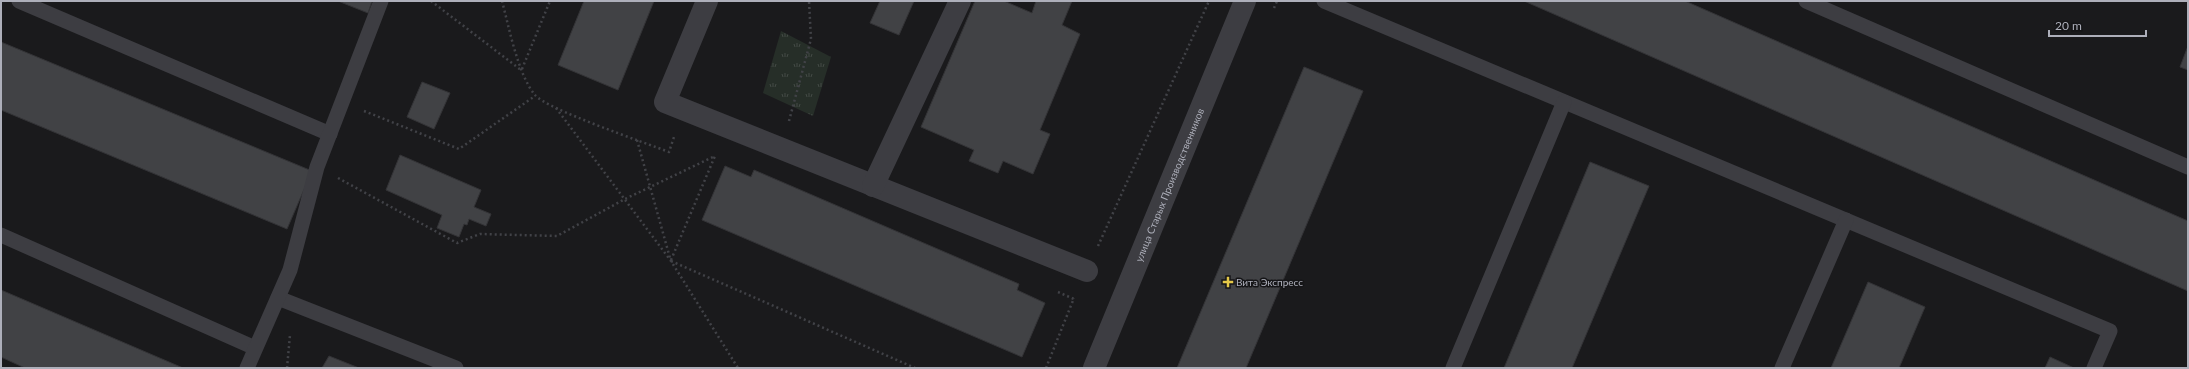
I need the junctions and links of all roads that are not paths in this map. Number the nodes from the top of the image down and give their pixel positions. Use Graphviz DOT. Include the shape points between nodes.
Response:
graph roads {
  1 [pos="19,1"];
  2 [pos="381,1"];
  3 [pos="707,1"];
  4 [pos="960,1"];
  5 [pos="1245,1"];
  6 [pos="1324,1"];
  7 [pos="1806,1"];
  8 [pos="1564,102"];
  9 [pos="330,134"];
  10 [pos="2188,167"];
  11 [pos="873,186"];
  12 [pos="1846,220"];
  13 [pos="1,235"];
  14 [pos="1087,271"];
  15 [pos="278,298"];
  16 [pos="255,348"];
  17 [pos="247,368"];
  18 [pos="456,368"];
  19 [pos="1094,368"];
  20 [pos="1453,368"];
  21 [pos="1782,368"];
  22 [pos="2094,368"];
  1 -- 9 [label="lane"];
  2 -- 9 [label="lane"];
  3 -- 11 [label="street" via="665,102"];
  4 -- 11 [label="street"];
  5 -- 19 [label="street, улица Старых Производственников"];
  6 -- 8 [label="lane"];
  7 -- 10 [label="lane"];
  8 -- 12 [label="lane"];
  8 -- 20 [label="lane"];
  9 -- 15 [label="lane" via="317,167 290,270"];
  11 -- 14 [label="street"];
  12 -- 21 [label="lane"];
  12 -- 22 [label="lane" via="2110,331"];
  13 -- 16 [label="lane"];
  15 -- 16 [label="lane"];
  15 -- 18 [label="lane"];
  16 -- 17 [label="lane"];
}
